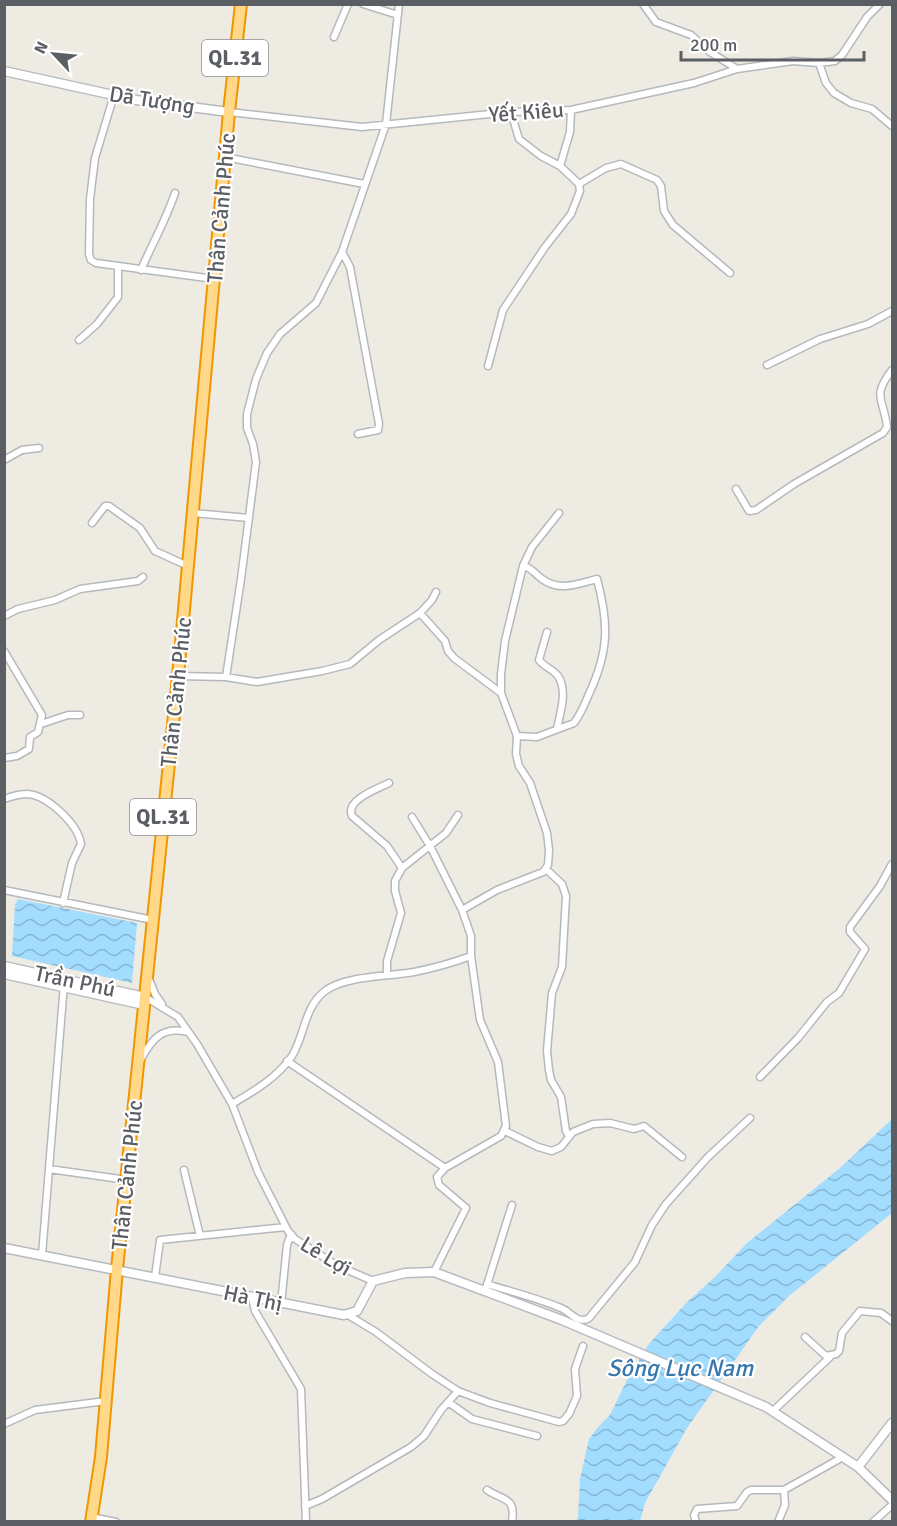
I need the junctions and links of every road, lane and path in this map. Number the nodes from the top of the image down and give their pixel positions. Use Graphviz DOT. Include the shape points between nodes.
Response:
graph roads {
  1 [pos="241,4"];
  2 [pos="348,4"];
  3 [pos="363,4"];
  4 [pos="399,4"];
  5 [pos="643,4"];
  6 [pos="880,4"];
  7 [pos="398,15"];
  8 [pos="334,37"];
  9 [pos="819,63"];
  10 [pos="737,69"];
  11 [pos="4,71"];
  12 [pos="114,95"];
  13 [pos="570,110"];
  14 [pos="229,112"];
  15 [pos="511,112"];
  16 [pos="386,124"];
  17 [pos="892,126"];
  18 [pos="225,157"];
  19 [pos="560,166"];
  20 [pos="364,184"];
  21 [pos="579,184"];
  22 [pos="175,193"];
  23 [pos="342,252"];
  24 [pos="118,267"];
  25 [pos="141,270"];
  26 [pos="729,273"];
  27 [pos="214,279"];
  28 [pos="892,311"];
  29 [pos="79,340"];
  30 [pos="767,365"];
  31 [pos="488,366"];
  32 [pos="892,370"];
  33 [pos="358,434"];
  34 [pos="39,448"];
  35 [pos="4,460"];
  36 [pos="736,489"];
  37 [pos="193,513"];
  38 [pos="559,513"];
  39 [pos="249,518"];
  40 [pos="92,523"];
  41 [pos="188,566"];
  42 [pos="523,566"];
  43 [pos="143,577"];
  44 [pos="436,592"];
  45 [pos="420,613"];
  46 [pos="4,616"];
  47 [pos="547,632"];
  48 [pos="4,651"];
  49 [pos="178,676"];
  50 [pos="226,677"];
  51 [pos="501,693"];
  52 [pos="80,715"];
  53 [pos="41,724"];
  54 [pos="557,729"];
  55 [pos="517,736"];
  56 [pos="4,758"];
  57 [pos="389,783"];
  58 [pos="4,799"];
  59 [pos="458,814"];
  60 [pos="412,817"];
  61 [pos="430,846"];
  62 [pos="892,864"];
  63 [pos="402,868"];
  64 [pos="546,870"];
  65 [pos="4,890"];
  66 [pos="63,903"];
  67 [pos="462,910"];
  68 [pos="153,920"];
  69 [pos="471,956"];
  70 [pos="4,966"];
  71 [pos="4,974"];
  72 [pos="147,974"];
  73 [pos="387,975"];
  74 [pos="64,983"];
  75 [pos="145,1001"];
  76 [pos="164,1007"];
  77 [pos="188,1032"];
  78 [pos="286,1061"];
  79 [pos="139,1062"];
  80 [pos="760,1077"];
  81 [pos="232,1104"];
  82 [pos="750,1118"];
  83 [pos="505,1131"];
  84 [pos="569,1136"];
  85 [pos="682,1157"];
  86 [pos="445,1168"];
  87 [pos="49,1169"];
  88 [pos="184,1170"];
  89 [pos="127,1180"];
  90 [pos="512,1205"];
  91 [pos="286,1227"];
  92 [pos="291,1234"];
  93 [pos="200,1236"];
  94 [pos="4,1248"];
  95 [pos="42,1255"];
  96 [pos="117,1269"];
  97 [pos="434,1272"];
  98 [pos="155,1277"];
  99 [pos="373,1281"];
  100 [pos="486,1288"];
  101 [pos="252,1298"];
  102 [pos="281,1304"];
  103 [pos="348,1315"];
  104 [pos="892,1321"];
  105 [pos="805,1337"];
  106 [pos="583,1347"];
  107 [pos="830,1357"];
  108 [pos="458,1391"];
  109 [pos="106,1401"];
  110 [pos="448,1402"];
  111 [pos="769,1409"];
  112 [pos="892,1423"];
  113 [pos="4,1425"];
  114 [pos="537,1436"];
  115 [pos="843,1457"];
  116 [pos="858,1467"];
  117 [pos="488,1490"];
  118 [pos="784,1490"];
  119 [pos="892,1500"];
  120 [pos="892,1505"];
  121 [pos="304,1506"];
  122 [pos="91,1519"];
  123 [pos="116,1521"];
  124 [pos="306,1521"];
  125 [pos="512,1521"];
  126 [pos="696,1521"];
  127 [pos="778,1521"];
  128 [pos="873,1521"];
  1 -- 14 [label="highway, QL.31"];
  2 -- 8 [label="street"];
  3 -- 7 [label="street"];
  4 -- 7 [label="street"];
  5 -- 10 [label="street" via="656,22 691,35"];
  6 -- 9 [label="street" via="839,59"];
  7 -- 16 [label="street"];
  9 -- 10 [label="street, Yết Kiêu" via="793,61"];
  9 -- 17 [label="street" via="834,93 872,110"];
  10 -- 13 [label="street, Yết Kiêu" via="694,83"];
  11 -- 12 [label="street, Dã Tượng"];
  12 -- 14 [label="street, Dã Tượng"];
  12 -- 24 [label="street" via="95,158 89,254 96,263"];
  13 -- 15 [label="street, Yết Kiêu"];
  13 -- 19 [label="street" via="570,132"];
  14 -- 16 [label="street, Yết Kiêu" via="362,127"];
  14 -- 18 [label="highway, Thân Cảnh Phúc / QL.31"];
  15 -- 16 [label="street, Yết Kiêu"];
  15 -- 19 [label="street" via="519,139"];
  16 -- 20 [label="street"];
  18 -- 20 [label="street"];
  18 -- 27 [label="highway, Thân Cảnh Phúc / QL.31"];
  19 -- 21 [label="street"];
  20 -- 23 [label="street"];
  21 -- 26 [label="street" via="621,164 657,180 664,211 673,225"];
  21 -- 31 [label="street" via="571,214 503,310"];
  22 -- 25 [label="street"];
  23 -- 33 [label="street" via="350,267 379,427 375,432"];
  23 -- 39 [label="street" via="316,303 280,334 256,380 247,414 256,462"];
  24 -- 25 [label="street"];
  24 -- 29 [label="street" via="118,297"];
  25 -- 27 [label="street"];
  27 -- 37 [label="highway, Thân Cảnh Phúc / QL.31"];
  28 -- 30 [label="street"];
  32 -- 36 [label="street" via="879,396 887,427 883,433 756,510 749,511"];
  34 -- 35 [label="street" via="22,450"];
  37 -- 39 [label="street"];
  37 -- 41 [label="highway, Thân Cảnh Phúc / QL.31"];
  38 -- 42 [label="street" via="532,547"];
  39 -- 50 [label="street"];
  40 -- 41 [label="street" via="109,506 140,528 155,551"];
  41 -- 49 [label="highway, Thân Cảnh Phúc / QL.31"];
  42 -- 51 [label="street" via="505,641"];
  42 -- 54 [label="street" via="554,586 597,579 602,599 605,654 577,719"];
  43 -- 46 [label="street" via="80,589"];
  44 -- 45 [label="street"];
  45 -- 50 [label="street" via="350,664 257,682"];
  45 -- 51 [label="street" via="445,641 454,658"];
  47 -- 54 [label="street" via="539,660 555,672 562,685"];
  48 -- 53 [label="street" via="42,715"];
  49 -- 50 [label="street"];
  49 -- 68 [label="highway, Thân Cảnh Phúc / QL.31"];
  51 -- 55 [label="street"];
  52 -- 53 [label="street"];
  53 -- 56 [label="street" via="30,737 29,749"];
  54 -- 55 [label="street" via="537,737"];
  55 -- 64 [label="street" via="519,766 530,783 547,833"];
  57 -- 63 [label="street" via="367,792 350,812 387,846"];
  58 -- 66 [label="street" via="35,796 75,827 81,844 72,863"];
  59 -- 61 [label="street" via="446,833"];
  60 -- 61 [label="street"];
  61 -- 63 [label="street"];
  61 -- 67 [label="street"];
  62 -- 80 [label="street" via="850,927 865,948 848,979"];
  63 -- 73 [label="street" via="395,881 400,913"];
  64 -- 67 [label="street"];
  64 -- 84 [label="street" via="562,884 567,896 562,967 552,993 548,1051 551,1080 561,1097"];
  65 -- 66 [label="street"];
  66 -- 68 [label="street"];
  67 -- 69 [label="street" via="471,936"];
  68 -- 72 [label="highway, Thân Cảnh Phúc / QL.31"];
  69 -- 73 [label="street" via="445,965"];
  69 -- 83 [label="street" via="480,1020 498,1062"];
  70 -- 74 [label="street, Trần Phú"];
  71 -- 74 [label="street, Trần Phú"];
  72 -- 75 [label="highway, Thân Cảnh Phúc / QL.31"];
  72 -- 76 [label="street, Lê Lợi"];
  73 -- 78 [label="street" via="347,981 326,991 311,1006 292,1056"];
  74 -- 75 [label="street, Trần Phú"];
  74 -- 87 [label="street"];
  75 -- 76 [label="street"];
  75 -- 79 [label="highway, Thân Cảnh Phúc / QL.31"];
  76 -- 77 [label="street, Lê Lợi" via="178,1017"];
  77 -- 79 [label="street" via="165,1032 151,1041"];
  77 -- 81 [label="street, Lê Lợi"];
  78 -- 81 [label="street" via="262,1087"];
  78 -- 86 [label="street"];
  79 -- 89 [label="highway, Thân Cảnh Phúc / QL.31"];
  81 -- 91 [label="street, Lê Lợi" via="258,1172"];
  82 -- 100 [label="street" via="666,1204 635,1262 585,1321 563,1308"];
  83 -- 84 [label="street" via="552,1151"];
  83 -- 86 [label="street"];
  84 -- 85 [label="street" via="600,1123 634,1129 644,1126"];
  86 -- 97 [label="street" via="437,1183 466,1208"];
  87 -- 89 [label="street"];
  87 -- 95 [label="street"];
  88 -- 93 [label="street"];
  89 -- 96 [label="highway, Thân Cảnh Phúc / QL.31"];
  90 -- 100 [label="street"];
  91 -- 92 [label="street, Lê Lợi"];
  91 -- 93 [label="street"];
  92 -- 99 [label="street, Lê Lợi" via="336,1265"];
  92 -- 102 [label="street"];
  93 -- 98 [label="street" via="160,1240"];
  94 -- 95 [label="street, Hà Thị"];
  95 -- 96 [label="street, Hà Thị"];
  96 -- 98 [label="street, Hà Thị"];
  96 -- 109 [label="highway, Thân Cảnh Phúc / QL.31"];
  97 -- 99 [label="street, Lê Lợi" via="405,1273"];
  97 -- 100 [label="street, Lê Lợi"];
  98 -- 101 [label="street, Hà Thị"];
  99 -- 103 [label="street" via="362,1305"];
  100 -- 111 [label="street, Lê Lợi"];
  101 -- 102 [label="street, Hà Thị"];
  101 -- 121 [label="street" via="255,1311 301,1389"];
  102 -- 103 [label="street, Hà Thị"];
  103 -- 108 [label="street"];
  104 -- 107 [label="street" via="881,1313 860,1311 842,1333 839,1352"];
  105 -- 107 [label="street"];
  106 -- 108 [label="street" via="575,1369 578,1396 563,1421"];
  107 -- 111 [label="street"];
  108 -- 110 [label="street"];
  109 -- 113 [label="street" via="44,1408"];
  109 -- 122 [label="highway, Thân Cảnh Phúc / QL.31"];
  110 -- 114 [label="street" via="472,1419"];
  110 -- 121 [label="street" via="424,1436 411,1447"];
  111 -- 115 [label="street, Lê Lợi"];
  112 -- 116 [label="street"];
  115 -- 116 [label="street, Lê Lợi"];
  115 -- 118 [label="street"];
  116 -- 119 [label="street, Lê Lợi"];
  117 -- 125 [label="street" via="510,1502 514,1510"];
  118 -- 126 [label="street" via="751,1490 737,1506 697,1509"];
  118 -- 127 [label="street" via="785,1505"];
  120 -- 128 [label="street"];
  121 -- 124 [label="street"];
  122 -- 123 [label="street"];
}
